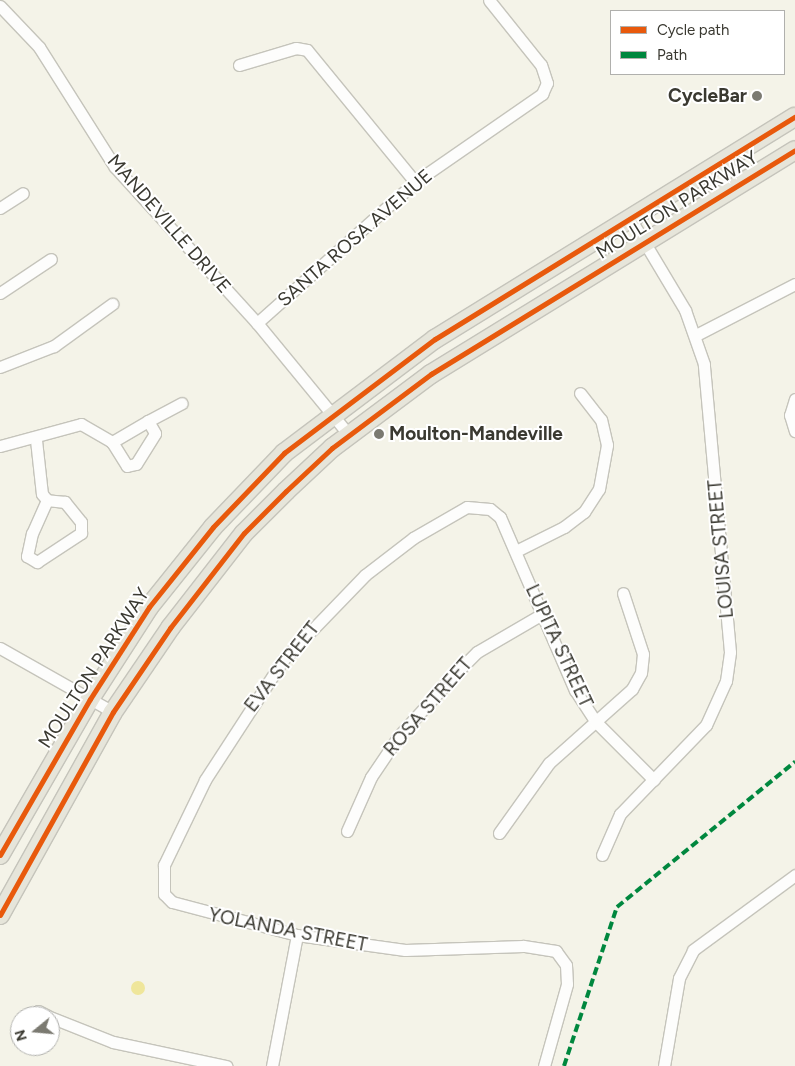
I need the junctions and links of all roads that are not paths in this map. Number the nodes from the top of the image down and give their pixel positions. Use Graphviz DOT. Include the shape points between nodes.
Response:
graph roads {
  1 [pos="489,0"];
  2 [pos="0,6"];
  3 [pos="239,65"];
  4 [pos="795,117"];
  5 [pos="795,150"];
  6 [pos="415,182"];
  7 [pos="23,193"];
  8 [pos="0,208"];
  9 [pos="630,218"];
  10 [pos="644,243"];
  11 [pos="51,259"];
  12 [pos="795,284"];
  13 [pos="0,293"];
  14 [pos="112,304"];
  15 [pos="257,323"];
  16 [pos="696,335"];
  17 [pos="0,367"];
  18 [pos="580,392"];
  19 [pos="795,399"];
  20 [pos="182,403"];
  21 [pos="332,413"];
  22 [pos="148,421"];
  23 [pos="795,432"];
  24 [pos="349,435"];
  25 [pos="36,440"];
  26 [pos="112,442"];
  27 [pos="0,446"];
  28 [pos="48,500"];
  29 [pos="480,506"];
  30 [pos="516,551"];
  31 [pos="623,593"];
  32 [pos="542,614"];
  33 [pos="0,648"];
  34 [pos="90,699"];
  35 [pos="113,712"];
  36 [pos="595,721"];
  37 [pos="654,780"];
  38 [pos="346,831"];
  39 [pos="499,833"];
  40 [pos="0,855"];
  41 [pos="602,855"];
  42 [pos="795,875"];
  43 [pos="164,894"];
  44 [pos="0,915"];
  45 [pos="297,935"];
  46 [pos="60,1021"];
  47 [pos="226,1066"];
  48 [pos="272,1066"];
  49 [pos="544,1066"];
  50 [pos="664,1066"];
  1 -- 6 [label="street, SANTA ROSA AVENUE" via="541,65 547,83 535,102"];
  2 -- 15 [label="street, MANDEVILLE DRIVE" via="39,47 116,167"];
  3 -- 6 [label="street" via="296,48 307,50"];
  4 -- 9 [label="main road, MOULTON PARKWAY"];
  5 -- 10 [label="main road, MOULTON PARKWAY"];
  6 -- 15 [label="street, SANTA ROSA AVENUE"];
  7 -- 8 [label="street"];
  9 -- 10 [label="street, LOUISA STREET"];
  9 -- 21 [label="main road, MOULTON PARKWAY" via="435,339"];
  10 -- 16 [label="street, LOUISA STREET"];
  10 -- 24 [label="main road, MOULTON PARKWAY" via="431,374"];
  11 -- 13 [label="street"];
  12 -- 16 [label="street"];
  14 -- 17 [label="street" via="54,346"];
  15 -- 21 [label="street, MANDEVILLE DRIVE"];
  16 -- 37 [label="street, LOUISA STREET" via="704,364 730,652 723,687 706,725"];
  18 -- 30 [label="street" via="601,420 607,445 599,489 584,512 564,527"];
  19 -- 23 [label="street" via="790,415"];
  20 -- 22 [label="street"];
  21 -- 24 [label="street, MANDEVILLE DRIVE"];
  21 -- 34 [label="main road, MOULTON PARKWAY" via="284,453 185,560"];
  22 -- 26 [label="street"];
  22 -- 26 [label="street" via="155,433 136,464 127,466"];
  24 -- 35 [label="main road, MOULTON PARKWAY" via="239,539 205,579"];
  25 -- 26 [label="street" via="81,424"];
  25 -- 27 [label="street"];
  25 -- 28 [label="street" via="42,494"];
  28 -- 28 [label="street" via="32,533 27,556 37,562 81,533 81,522 65,502"];
  29 -- 30 [label="street, LUPITA STREET" via="500,517"];
  29 -- 43 [label="street, EVA STREET" via="467,507 413,538 365,575 283,660 205,780 164,865"];
  30 -- 32 [label="street, LUPITA STREET"];
  31 -- 36 [label="street" via="643,654 641,673 632,688"];
  32 -- 36 [label="street, LUPITA STREET" via="575,690"];
  32 -- 38 [label="street, ROSA STREET" via="477,652 452,676 398,738 371,777"];
  33 -- 34 [label="street"];
  34 -- 35 [label="street"];
  34 -- 40 [label="main road, MOULTON PARKWAY"];
  35 -- 44 [label="main road, MOULTON PARKWAY"];
  36 -- 37 [label="street, LUPITA STREET"];
  36 -- 39 [label="street" via="549,763"];
  37 -- 41 [label="street, LOUISA STREET" via="620,814"];
  42 -- 50 [label="street" via="693,950 679,978"];
  43 -- 45 [label="street, YOLANDA STREET" via="182,908"];
  45 -- 48 [label="street"];
  45 -- 49 [label="street, YOLANDA STREET" via="405,950 545,948 564,959 565,999"];
  46 -- 47 [label="street" via="114,1042"];
}
